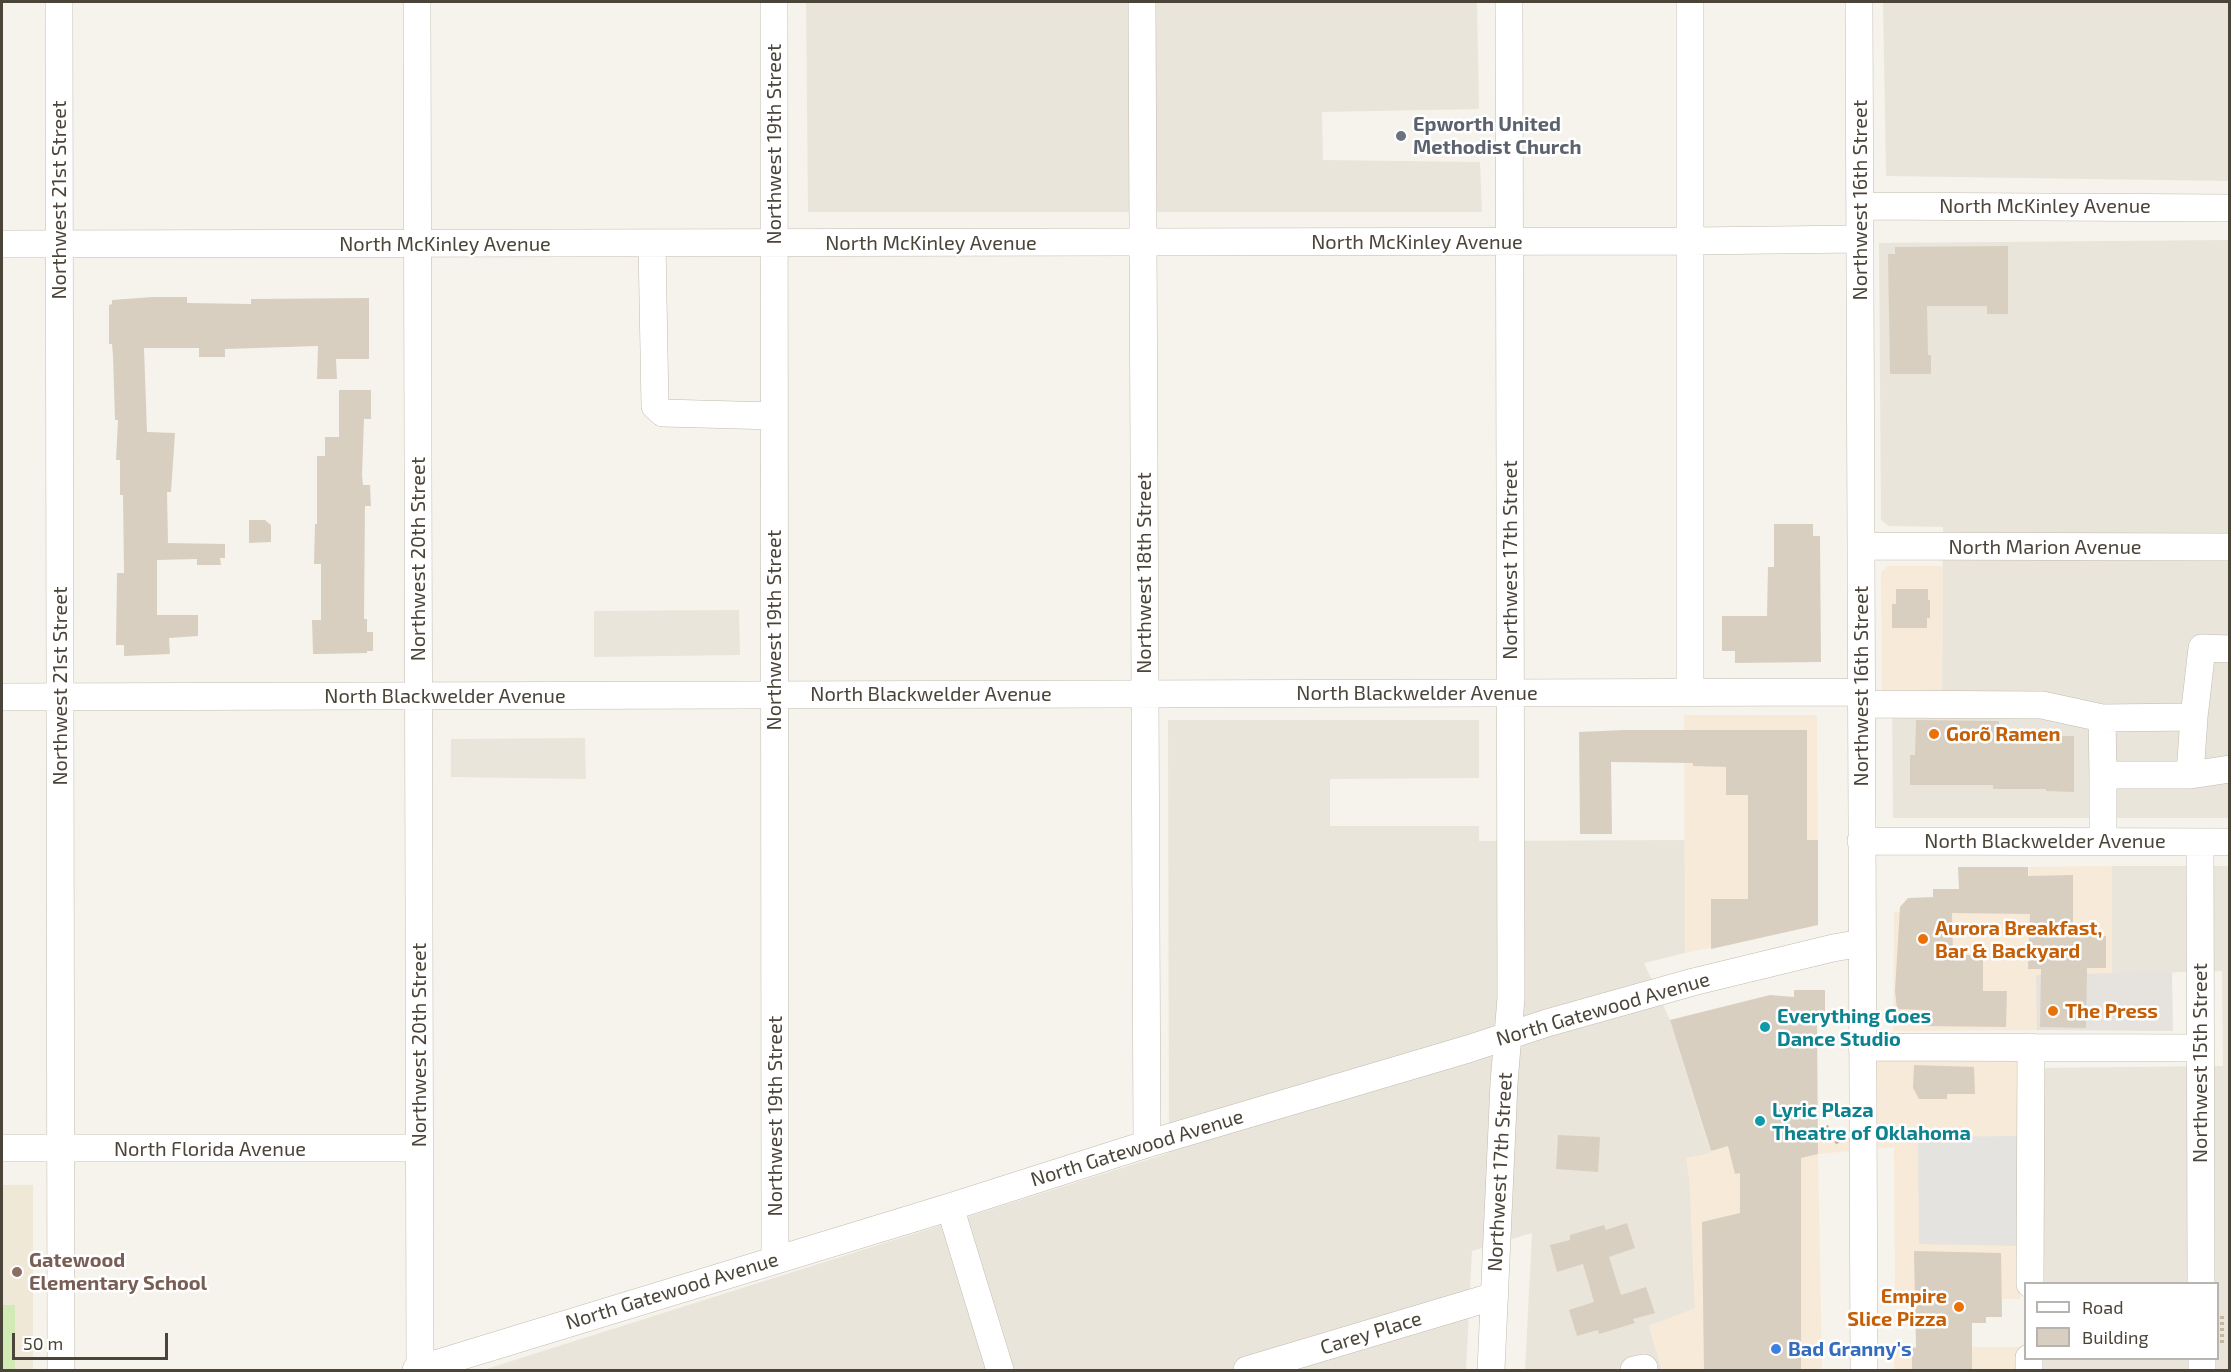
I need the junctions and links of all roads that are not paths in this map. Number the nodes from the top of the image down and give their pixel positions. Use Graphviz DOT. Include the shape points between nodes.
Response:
graph roads {
  1 [pos="59,2"];
  2 [pos="417,2"];
  3 [pos="774,2"];
  4 [pos="1142,2"];
  5 [pos="1509,2"];
  6 [pos="1690,2"];
  7 [pos="1859,2"];
  8 [pos="1860,206"];
  9 [pos="2229,207"];
  10 [pos="1860,239"];
  11 [pos="1691,241"];
  12 [pos="1510,242"];
  13 [pos="652,243"];
  14 [pos="774,243"];
  15 [pos="1143,243"];
  16 [pos="2,244"];
  17 [pos="59,244"];
  18 [pos="417,244"];
  19 [pos="774,416"];
  20 [pos="1861,546"];
  21 [pos="2229,547"];
  22 [pos="2229,649"];
  23 [pos="1510,693"];
  24 [pos="1690,693"];
  25 [pos="1145,694"];
  26 [pos="774,695"];
  27 [pos="60,696"];
  28 [pos="418,696"];
  29 [pos="2,697"];
  30 [pos="1861,698"];
  31 [pos="2194,717"];
  32 [pos="2102,718"];
  33 [pos="2229,769"];
  34 [pos="2103,775"];
  35 [pos="2190,775"];
  36 [pos="1861,841"];
  37 [pos="2103,841"];
  38 [pos="2200,842"];
  39 [pos="2229,842"];
  40 [pos="1862,944"];
  41 [pos="1508,1036"];
  42 [pos="1862,1047"];
  43 [pos="2031,1047"];
  44 [pos="2199,1048"];
  45 [pos="1147,1144"];
  46 [pos="2,1148"];
  47 [pos="419,1148"];
  48 [pos="60,1149"];
  49 [pos="950,1208"];
  50 [pos="775,1259"];
  51 [pos="2030,1282"];
  52 [pos="2201,1282"];
  53 [pos="1494,1296"];
  54 [pos="418,1370"];
  55 [pos="61,1371"];
  56 [pos="1000,1371"];
  57 [pos="1248,1371"];
  58 [pos="1491,1371"];
  59 [pos="1864,1371"];
  1 -- 17 [label="street, Northwest 21st Street"];
  2 -- 18 [label="street, Northwest 20th Street"];
  3 -- 14 [label="street, Northwest 19th Street"];
  4 -- 15 [label="street, Northwest 18th Street"];
  5 -- 12 [label="street, Northwest 17th Street"];
  6 -- 11 [label="street"];
  7 -- 8 [label="street, Northwest 16th Street"];
  8 -- 9 [label="street, North McKinley Avenue"];
  8 -- 10 [label="street, Northwest 16th Street"];
  10 -- 11 [label="street, North McKinley Avenue"];
  10 -- 20 [label="street, Northwest 16th Street"];
  11 -- 12 [label="street, North McKinley Avenue"];
  11 -- 24 [label="street"];
  12 -- 15 [label="street, North McKinley Avenue"];
  12 -- 23 [label="street, Northwest 17th Street"];
  13 -- 14 [label="street, North McKinley Avenue"];
  13 -- 18 [label="street, North McKinley Avenue"];
  13 -- 19 [label="street" via="655,406 663,412"];
  14 -- 15 [label="street, North McKinley Avenue"];
  14 -- 19 [label="street, Northwest 19th Street"];
  15 -- 25 [label="street, Northwest 18th Street"];
  16 -- 17 [label="street, North McKinley Avenue"];
  17 -- 18 [label="street, North McKinley Avenue"];
  17 -- 27 [label="street, Northwest 21st Street"];
  18 -- 28 [label="street, Northwest 20th Street"];
  19 -- 26 [label="street, Northwest 19th Street"];
  20 -- 21 [label="street, North Marion Avenue"];
  20 -- 30 [label="street, Northwest 16th Street"];
  22 -- 31 [label="street" via="2202,648"];
  23 -- 24 [label="street, North Blackwelder Avenue"];
  23 -- 25 [label="street, North Blackwelder Avenue"];
  23 -- 41 [label="street, Northwest 17th Street"];
  24 -- 30 [label="street, North Blackwelder Avenue"];
  25 -- 26 [label="street, North Blackwelder Avenue"];
  25 -- 45 [label="street, Northwest 18th Street"];
  26 -- 28 [label="street, North Blackwelder Avenue"];
  26 -- 50 [label="street, Northwest 19th Street"];
  27 -- 28 [label="street, North Blackwelder Avenue"];
  27 -- 29 [label="street, North Blackwelder Avenue"];
  27 -- 48 [label="street, Northwest 21st Street"];
  28 -- 47 [label="street, Northwest 20th Street"];
  30 -- 32 [label="street, North Blackwelder Avenue" via="2042,705"];
  30 -- 36 [label="street, Northwest 16th Street"];
  31 -- 32 [label="street, North Blackwelder Avenue"];
  31 -- 35 [label="street"];
  32 -- 34 [label="street"];
  33 -- 35 [label="street"];
  34 -- 35 [label="street"];
  34 -- 37 [label="street"];
  36 -- 37 [label="street, North Blackwelder Avenue"];
  36 -- 40 [label="street, Northwest 16th Street"];
  37 -- 38 [label="street, North Blackwelder Avenue"];
  38 -- 39 [label="street, North Blackwelder Avenue"];
  38 -- 44 [label="street, Northwest 15th Street"];
  40 -- 41 [label="street, North Gatewood Avenue" via="1693,982"];
  40 -- 42 [label="street, Northwest 16th Street"];
  41 -- 45 [label="street, North Gatewood Avenue"];
  41 -- 53 [label="street, Northwest 17th Street"];
  42 -- 43 [label="street"];
  42 -- 59 [label="street, Northwest 16th Street"];
  43 -- 44 [label="street"];
  43 -- 51 [label="street"];
  44 -- 52 [label="street, Northwest 15th Street"];
  45 -- 49 [label="street, North Gatewood Avenue"];
  46 -- 48 [label="street, North Florida Avenue"];
  47 -- 48 [label="street, North Florida Avenue"];
  47 -- 54 [label="street, Northwest 20th Street"];
  48 -- 55 [label="street, Northwest 21st Street"];
  49 -- 50 [label="street, North Gatewood Avenue"];
  49 -- 56 [label="street"];
  50 -- 54 [label="street, North Gatewood Avenue"];
  53 -- 57 [label="street, Carey Place"];
  53 -- 58 [label="street, Northwest 17th Street"];
}
